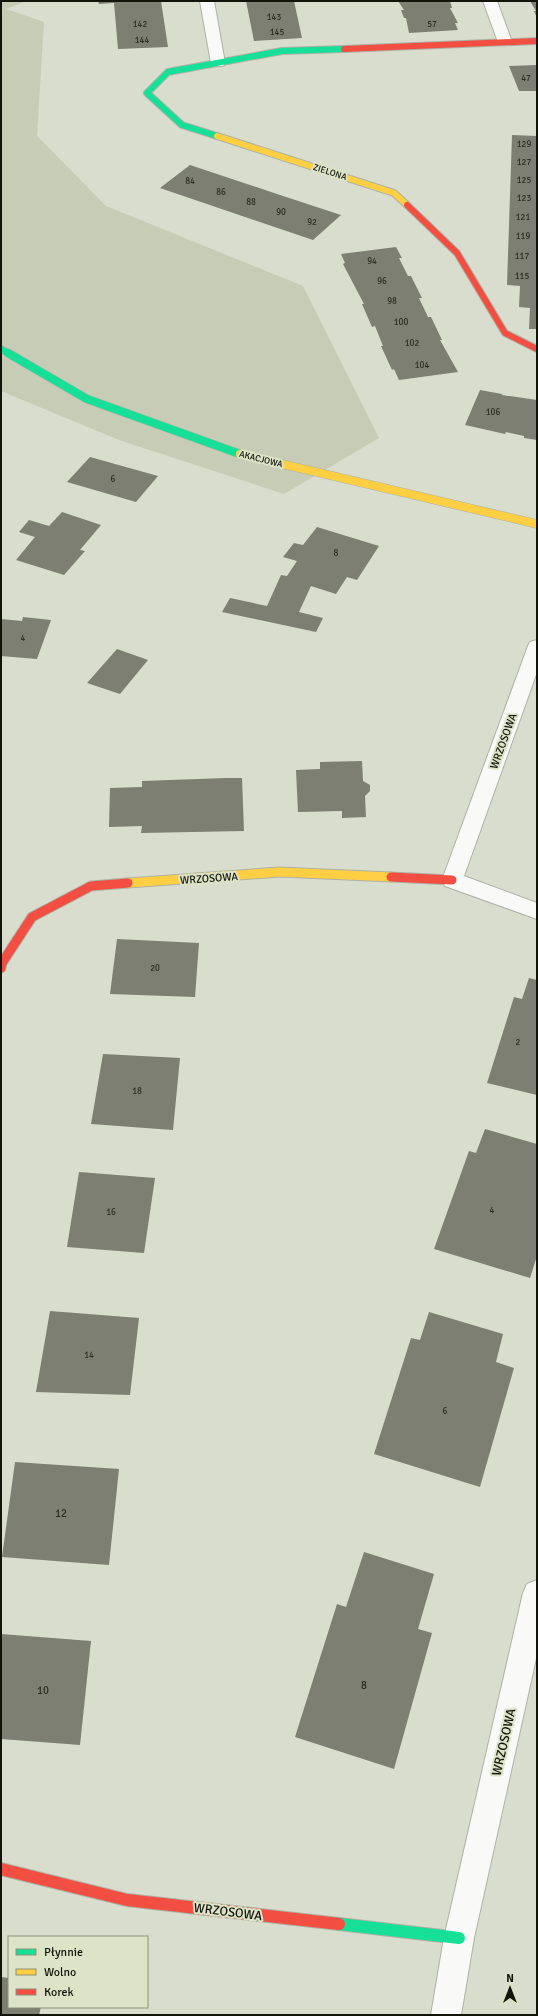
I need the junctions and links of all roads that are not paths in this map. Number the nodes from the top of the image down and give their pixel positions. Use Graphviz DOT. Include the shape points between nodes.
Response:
graph roads {
  1 [pos="207,1"];
  2 [pos="490,1"];
  3 [pos="537,41"];
  4 [pos="505,42"];
  5 [pos="218,63"];
  6 [pos="1,349"];
  7 [pos="537,349"];
  8 [pos="537,524"];
  9 [pos="537,646"];
  10 [pos="452,880"];
  11 [pos="537,911"];
  12 [pos="1,968"];
  13 [pos="537,1592"];
  14 [pos="1,1869"];
  15 [pos="459,1938"];
  16 [pos="446,2015"];
  1 -- 5 [label="street"];
  2 -- 4 [label="street"];
  3 -- 4 [label="street, ZIELONA"];
  4 -- 5 [label="street, ZIELONA" via="282,52"];
  5 -- 7 [label="street, ZIELONA" via="168,72 147,93 182,126 394,193 457,253 505,333"];
  6 -- 8 [label="street, AKACJOWA" via="87,399 240,454"];
  9 -- 10 [label="street, WRZOSOWA"];
  10 -- 11 [label="street, WRZOSOWA"];
  10 -- 12 [label="street, WRZOSOWA" via="280,872 91,886 32,917"];
  13 -- 15 [label="street, WRZOSOWA"];
  14 -- 15 [label="street, WRZOSOWA" via="127,1900"];
  15 -- 16 [label="street, WRZOSOWA"];
}
